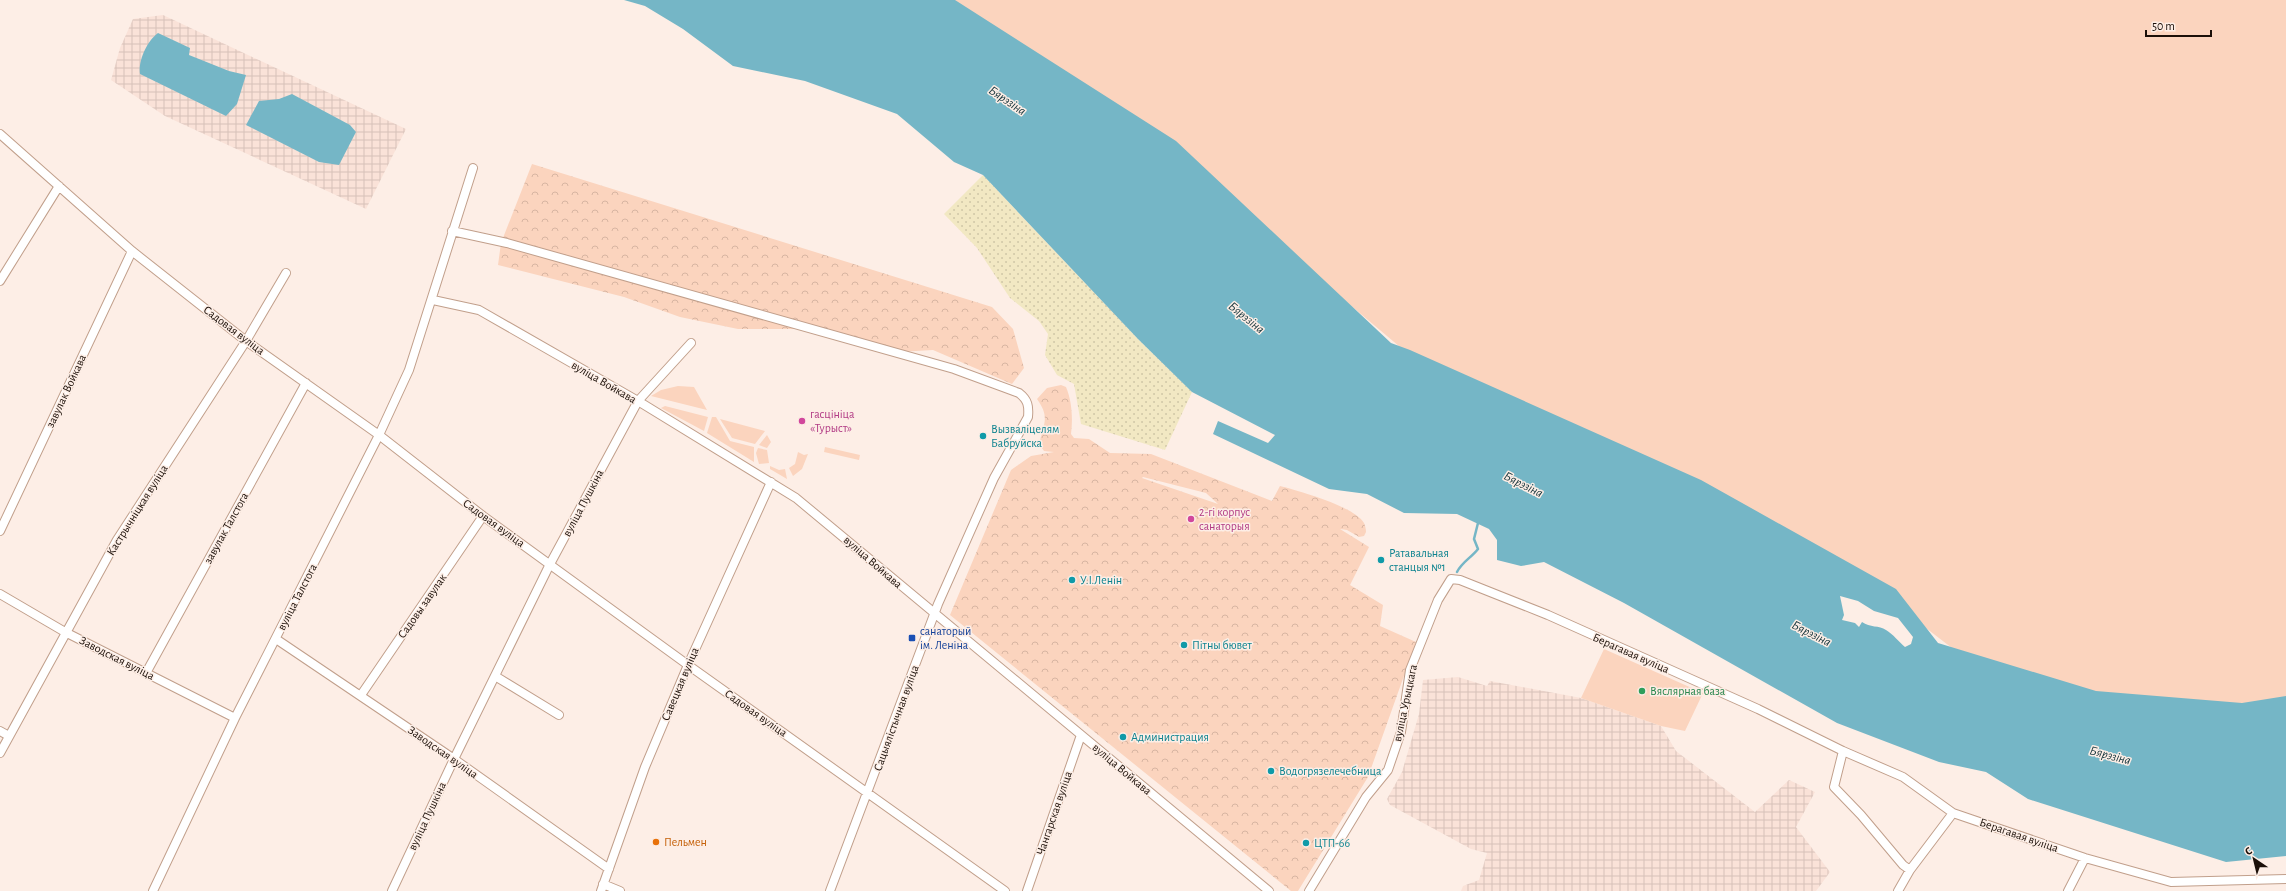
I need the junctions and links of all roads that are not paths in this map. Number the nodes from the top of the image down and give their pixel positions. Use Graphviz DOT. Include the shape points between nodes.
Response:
graph roads {
  1 [pos="0,134"];
  2 [pos="473,168"];
  3 [pos="59,186"];
  4 [pos="452,231"];
  5 [pos="132,251"];
  6 [pos="286,273"];
  7 [pos="0,281"];
  8 [pos="433,300"];
  9 [pos="246,341"];
  10 [pos="691,343"];
  11 [pos="306,383"];
  12 [pos="638,401"];
  13 [pos="379,435"];
  14 [pos="771,482"];
  15 [pos="483,516"];
  16 [pos="0,532"];
  17 [pos="550,564"];
  18 [pos="1460,580"];
  19 [pos="0,594"];
  20 [pos="934,614"];
  21 [pos="65,632"];
  22 [pos="276,639"];
  23 [pos="688,665"];
  24 [pos="146,673"];
  25 [pos="495,676"];
  26 [pos="361,695"];
  27 [pos="559,715"];
  28 [pos="235,718"];
  29 [pos="0,731"];
  30 [pos="1081,735"];
  31 [pos="9,736"];
  32 [pos="1843,751"];
  33 [pos="0,753"];
  34 [pos="454,759"];
  35 [pos="868,792"];
  36 [pos="1953,813"];
  37 [pos="2085,858"];
  38 [pos="609,869"];
  39 [pos="1910,870"];
  40 [pos="2286,879"];
  41 [pos="602,888"];
  42 [pos="153,891"];
  43 [pos="392,891"];
  44 [pos="620,891"];
  45 [pos="830,891"];
  46 [pos="1005,891"];
  47 [pos="1027,891"];
  48 [pos="1269,891"];
  49 [pos="1309,891"];
  50 [pos="1898,891"];
  51 [pos="2068,891"];
  1 -- 3 [label="street, Садовая вуліца"];
  2 -- 4 [label="street, вуліца Талстога"];
  3 -- 5 [label="street, Садовая вуліца"];
  3 -- 7 [label="street"];
  4 -- 8 [label="street, вуліца Талстога"];
  4 -- 20 [label="street, Сацыялістычная вуліца" via="507,243 954,369 1019,393 1026,398 1029,407 1028,417 994,478"];
  5 -- 9 [label="street, Садовая вуліца"];
  5 -- 16 [label="street, завулак Войкава"];
  6 -- 9 [label="street, Кастрычніцкая вуліца"];
  8 -- 12 [label="street, вуліца Войкава" via="479,310"];
  8 -- 13 [label="street, вуліца Талстога" via="409,370"];
  9 -- 11 [label="street, Садовая вуліца"];
  9 -- 21 [label="street, Кастрычніцкая вуліца" via="117,540"];
  10 -- 12 [label="street, вуліца Пушкіна"];
  11 -- 13 [label="street, Садовая вуліца"];
  11 -- 24 [label="street, завулак Талстога"];
  12 -- 14 [label="street, вуліца Войкава"];
  12 -- 17 [label="street, вуліца Пушкіна"];
  13 -- 15 [label="street, Садовая вуліца"];
  13 -- 22 [label="street, вуліца Талстога"];
  14 -- 20 [label="street, вуліца Войкава" via="808,508"];
  14 -- 23 [label="street, Савецкая вуліца"];
  15 -- 17 [label="street, Садовая вуліца"];
  15 -- 26 [label="street, Садовы завулак"];
  17 -- 23 [label="street, Садовая вуліца"];
  17 -- 25 [label="street, вуліца Пушкіна"];
  18 -- 32 [label="street, Берагавая вуліца" via="1548,615 1758,709"];
  18 -- 49 [label="street, вуліца Урыцкага" via="1451,579 1438,600 1410,670 1401,732 1388,770 1366,797"];
  19 -- 21 [label="street, Заводская вуліца"];
  20 -- 30 [label="street, вуліца Войкава"];
  20 -- 35 [label="street, Сацыялістычная вуліца"];
  21 -- 24 [label="street, Заводская вуліца"];
  21 -- 31 [label="street, Кастрычніцкая вуліца"];
  22 -- 26 [label="street, Заводская вуліца"];
  22 -- 28 [label="street, вуліца Талстога"];
  23 -- 35 [label="street, Садовая вуліца"];
  23 -- 38 [label="street, Савецкая вуліца" via="645,767"];
  24 -- 28 [label="street, Заводская вуліца"];
  25 -- 27 [label="street"];
  25 -- 34 [label="street, вуліца Пушкіна"];
  26 -- 34 [label="street, Заводская вуліца"];
  28 -- 42 [label="street, вуліца Талстога"];
  29 -- 31 [label="street"];
  30 -- 47 [label="street, Чангарская вуліца"];
  30 -- 48 [label="street, вуліца Войкава"];
  31 -- 33 [label="street, Кастрычніцкая вуліца"];
  32 -- 36 [label="street, Берагавая вуліца" via="1903,777"];
  32 -- 39 [label="street" via="1834,787"];
  34 -- 38 [label="street, Заводская вуліца"];
  34 -- 43 [label="street, вуліца Пушкіна"];
  35 -- 45 [label="street, Сацыялістычная вуліца"];
  35 -- 46 [label="street, Садовая вуліца"];
  36 -- 37 [label="street, Берагавая вуліца"];
  36 -- 39 [label="street"];
  37 -- 40 [label="street, Берагавая вуліца" via="2171,882"];
  37 -- 51 [label="street"];
  38 -- 41 [label="street, Савецкая вуліца"];
  39 -- 50 [label="street"];
  41 -- 44 [label="street"];
}
